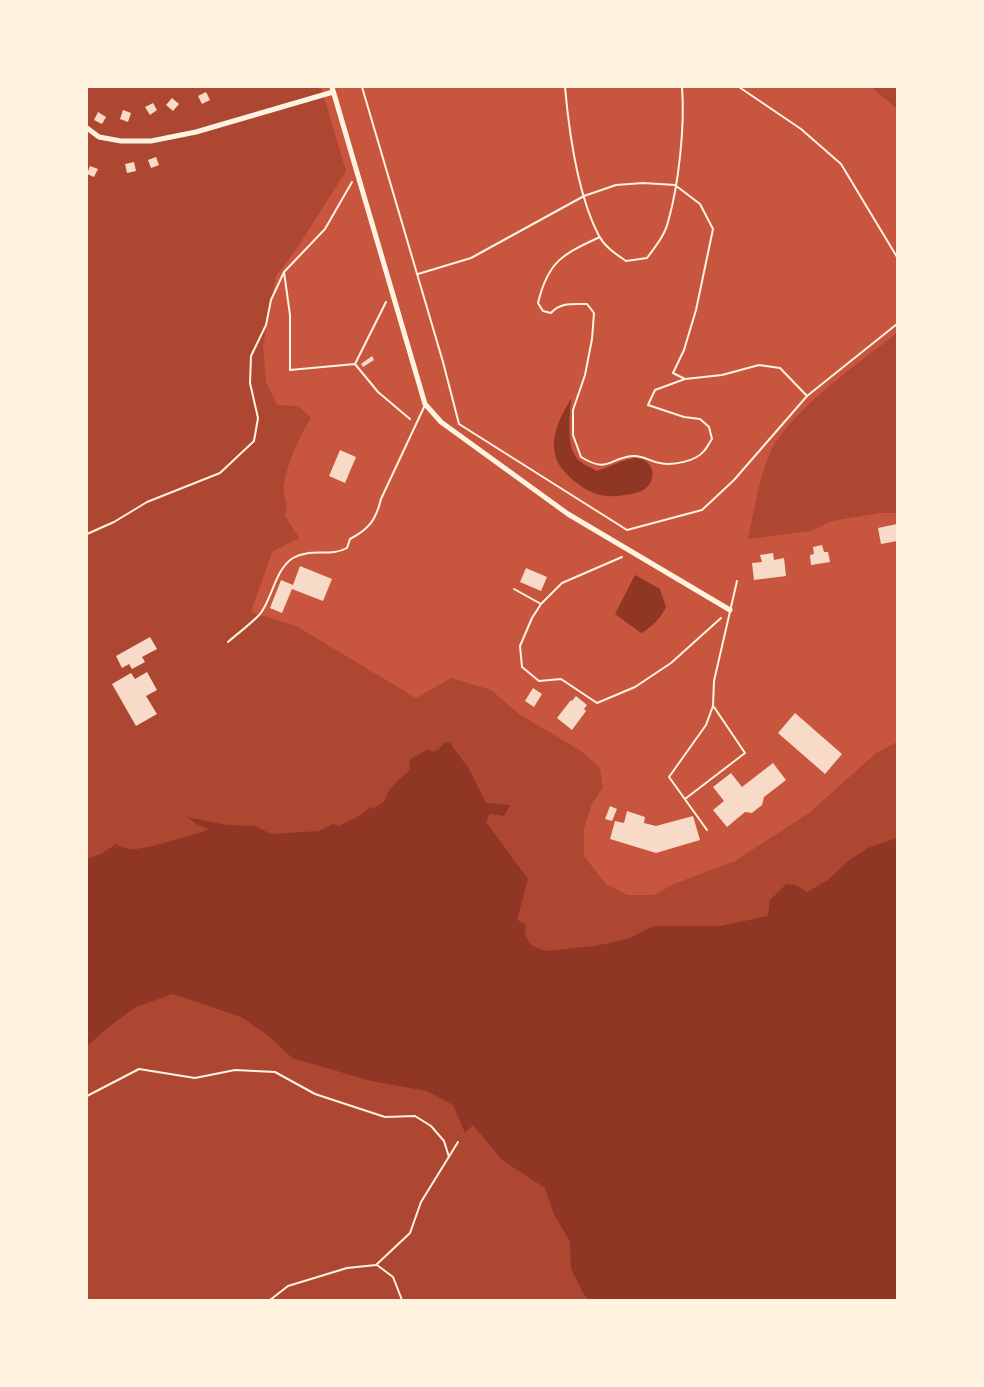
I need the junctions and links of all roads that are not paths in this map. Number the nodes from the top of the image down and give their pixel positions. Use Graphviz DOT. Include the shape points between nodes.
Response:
graph roads {
  1 [pos="362,87"];
  2 [pos="565,87"];
  3 [pos="682,87"];
  4 [pos="739,87"];
  5 [pos="333,90"];
  6 [pos="87,128"];
  7 [pos="675,185"];
  8 [pos="584,196"];
  9 [pos="600,237"];
  10 [pos="897,257"];
  11 [pos="417,274"];
  12 [pos="897,324"];
  13 [pos="685,380"];
  14 [pos="807,396"];
  15 [pos="425,404"];
  16 [pos="737,580"];
  17 [pos="730,610"];
  18 [pos="228,642"];
  19 [pos="713,706"];
  20 [pos="685,799"];
  21 [pos="706,830"];
  1 -- 11 [label="lane"];
  2 -- 8 [label="lane"];
  3 -- 7 [label="lane"];
  4 -- 10 [label="lane" via="801,129 841,164"];
  5 -- 6 [label="street" via="196,132 151,141 99,137"];
  5 -- 15 [label="street"];
  7 -- 8 [label="lane" via="615,185"];
  7 -- 9 [label="lane" via="668,223 647,258 626,261"];
  7 -- 13 [label="lane" via="700,204 713,230 693,320 673,373"];
  8 -- 9 [label="lane"];
  8 -- 11 [label="lane" via="471,258"];
  9 -- 13 [label="lane" via="566,253 550,270 538,303 550,313 556,306 586,304 594,313 585,375 573,410 573,435 581,458 595,466 633,456 661,464 685,462 703,453 712,440 709,427 700,419 648,405 655,390"];
  11 -- 14 [label="lane" via="459,424 627,530 702,510 734,480"];
  12 -- 14 [label="lane"];
  13 -- 14 [label="lane" via="759,365 780,368"];
  15 -- 17 [label="street" via="441,422 559,507"];
  15 -- 18 [label="lane" via="377,516 340,552 291,559 277,578 261,613"];
  16 -- 17 [label="lane"];
  17 -- 19 [label="lane" via="714,681"];
  19 -- 20 [label="lane" via="706,725 669,777"];
  19 -- 20 [label="lane" via="745,753"];
  20 -- 21 [label="lane"];
}
